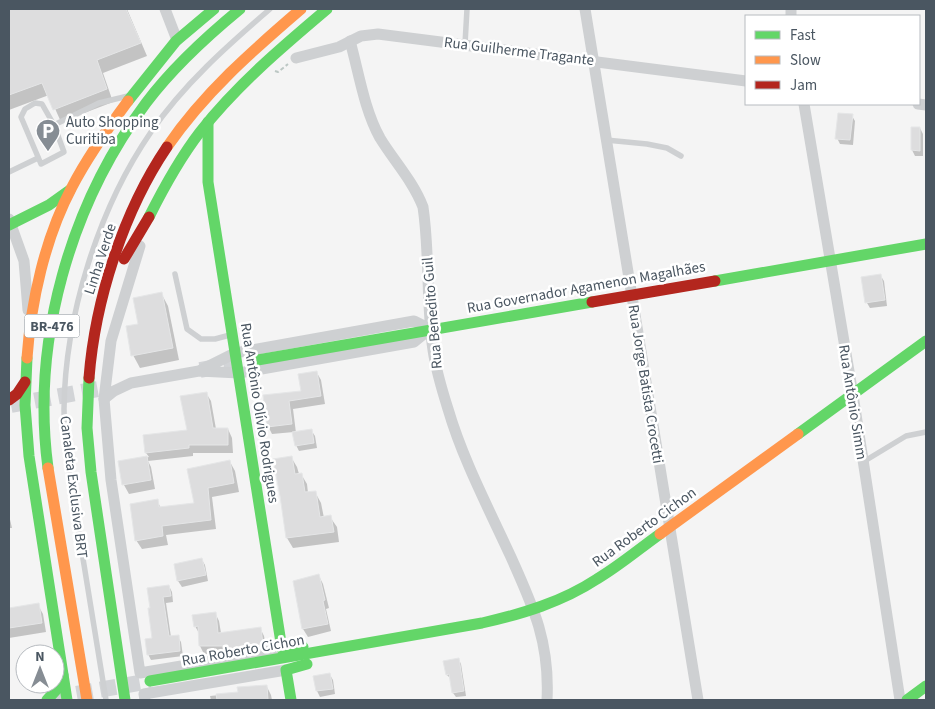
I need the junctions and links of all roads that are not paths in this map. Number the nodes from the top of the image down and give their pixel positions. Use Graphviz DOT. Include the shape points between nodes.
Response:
graph roads {
  1 [pos="165,9"];
  2 [pos="214,9"];
  3 [pos="240,9"];
  4 [pos="270,9"];
  5 [pos="302,9"];
  6 [pos="328,9"];
  7 [pos="467,9"];
  8 [pos="585,9"];
  9 [pos="177,40"];
  10 [pos="350,42"];
  11 [pos="465,44"];
  12 [pos="296,58"];
  13 [pos="594,61"];
  14 [pos="745,81"];
  15 [pos="132,95"];
  16 [pos="804,105"];
  17 [pos="208,122"];
  18 [pos="54,125"];
  19 [pos="606,140"];
  20 [pos="681,156"];
  21 [pos="38,158"];
  22 [pos="174,170"];
  23 [pos="9,172"];
  24 [pos="208,182"];
  25 [pos="71,189"];
  26 [pos="149,217"];
  27 [pos="10,222"];
  28 [pos="926,244"];
  29 [pos="830,261"];
  30 [pos="175,274"];
  31 [pos="104,294"];
  32 [pos="632,295"];
  33 [pos="430,329"];
  34 [pos="29,331"];
  35 [pos="232,334"];
  36 [pos="926,341"];
  37 [pos="236,353"];
  38 [pos="252,361"];
  39 [pos="199,371"];
  40 [pos="106,372"];
  41 [pos="239,373"];
  42 [pos="25,382"];
  43 [pos="131,383"];
  44 [pos="852,395"];
  45 [pos="9,400"];
  46 [pos="104,400"];
  47 [pos="9,408"];
  48 [pos="25,420"];
  49 [pos="926,432"];
  50 [pos="863,462"];
  51 [pos="670,527"];
  52 [pos="535,609"];
  53 [pos="58,644"];
  54 [pos="282,649"];
  55 [pos="340,649"];
  56 [pos="286,670"];
  57 [pos="150,681"];
  58 [pos="926,686"];
  59 [pos="65,688"];
  60 [pos="145,697"];
  61 [pos="67,700"];
  62 [pos="87,700"];
  63 [pos="106,700"];
  64 [pos="125,700"];
  65 [pos="291,700"];
  66 [pos="547,700"];
  67 [pos="698,700"];
  68 [pos="900,700"];
  69 [pos="907,700"];
  1 -- 9 [label="street"];
  2 -- 9 [label="main road"];
  3 -- 62 [label="main road, Linha Verde / BR-476" via="152,96 107,162 76,232 53,314 45,382 46,436 51,485"];
  4 -- 63 [label="lane, Canaleta Exclusiva BRT" via="209,64 151,132 125,174 105,218 77,307 67,370 65,432"];
  5 -- 31 [label="main road, Linha Verde / BR-476" via="224,79 190,116 166,149 135,204"];
  6 -- 17 [label="main road" via="249,79"];
  7 -- 11 [label="lane"];
  8 -- 13 [label="street, Rua Jorge Batista Crocetti"];
  9 -- 15 [label="main road"];
  10 -- 11 [label="street, Rua Guilherme Tragante" via="361,36 378,34"];
  10 -- 12 [label="street, Rua Guilherme Tragante"];
  10 -- 33 [label="street, Rua Benedito Guil" via="373,123 423,207"];
  11 -- 13 [label="street, Rua Guilherme Tragante"];
  13 -- 14 [label="street, Rua Guilherme Tragante"];
  13 -- 19 [label="street, Rua Jorge Batista Crocetti"];
  15 -- 18 [label="lane" via="99,103"];
  15 -- 25 [label="main road" via="113,119"];
  16 -- 29 [label="street, Rua Antônio Simm"];
  17 -- 22 [label="main road"];
  17 -- 24 [label="main road, Rua Antônio Olívio Rodrigues"];
  18 -- 21 [label="lane" via="64,152 41,164"];
  18 -- 21 [label="lane" via="42,104 35,103 24,109 21,118"];
  19 -- 20 [label="lane" via="660,146"];
  19 -- 32 [label="street, Rua Jorge Batista Crocetti"];
  21 -- 23 [label="lane"];
  22 -- 24 [label="main road, Rua Antônio Olívio Rodrigues" via="195,168"];
  22 -- 26 [label="main road"];
  24 -- 35 [label="main road, Rua Antônio Olívio Rodrigues"];
  25 -- 27 [label="main road" via="49,205"];
  25 -- 34 [label="main road" via="50,243"];
  26 -- 31 [label="main road"];
  26 -- 40 [label="street" via="114,328"];
  27 -- 34 [label="street" via="24,262"];
  28 -- 29 [label="main road, Rua Governador Agamenon Magalhães"];
  29 -- 32 [label="main road, Rua Governador Agamenon Magalhães"];
  29 -- 44 [label="street, Rua Antônio Simm"];
  30 -- 35 [label="lane" via="187,328 201,339"];
  31 -- 64 [label="main road, Linha Verde / BR-476" via="90,365 88,440 97,521"];
  32 -- 33 [label="main road, Rua Governador Agamenon Magalhães"];
  32 -- 51 [label="street, Rua Jorge Batista Crocetti"];
  33 -- 37 [label="street" via="414,321"];
  33 -- 38 [label="main road, Rua Governador Agamenon Magalhães"];
  33 -- 41 [label="street" via="414,342"];
  33 -- 52 [label="street, Rua Benedito Guil" via="435,364 455,430"];
  34 -- 42 [label="main road"];
  35 -- 37 [label="main road, Rua Antônio Olívio Rodrigues"];
  36 -- 44 [label="main road, Rua Roberto Cichon"];
  37 -- 39 [label="street"];
  37 -- 41 [label="main road, Rua Antônio Olívio Rodrigues"];
  39 -- 41 [label="street"];
  39 -- 43 [label="street"];
  40 -- 43 [label="street" via="114,379"];
  40 -- 46 [label="street"];
  41 -- 54 [label="main road, Rua Antônio Olívio Rodrigues"];
  42 -- 45 [label="main road"];
  42 -- 48 [label="main road"];
  43 -- 46 [label="street"];
  44 -- 50 [label="street, Rua Antônio Simm"];
  44 -- 51 [label="main road, Rua Roberto Cichon"];
  46 -- 54 [label="street" via="111,480 140,673"];
  47 -- 48 [label="main road"];
  48 -- 53 [label="main road" via="30,472"];
  49 -- 50 [label="lane" via="906,436"];
  50 -- 68 [label="street, Rua Antônio Simm"];
  51 -- 52 [label="main road, Rua Roberto Cichon" via="581,589"];
  51 -- 67 [label="street, Rua Jorge Batista Crocetti"];
  52 -- 55 [label="main road, Rua Roberto Cichon" via="482,623"];
  52 -- 66 [label="street, Rua Benedito Guil" via="548,672"];
  54 -- 55 [label="main road" via="327,645"];
  55 -- 56 [label="main road, Rua Roberto Cichon"];
  55 -- 57 [label="main road, Rua Roberto Cichon"];
  56 -- 60 [label="street"];
  56 -- 65 [label="main road"];
  58 -- 69 [label="main road"];
  59 -- 61 [label="main road"];
}
